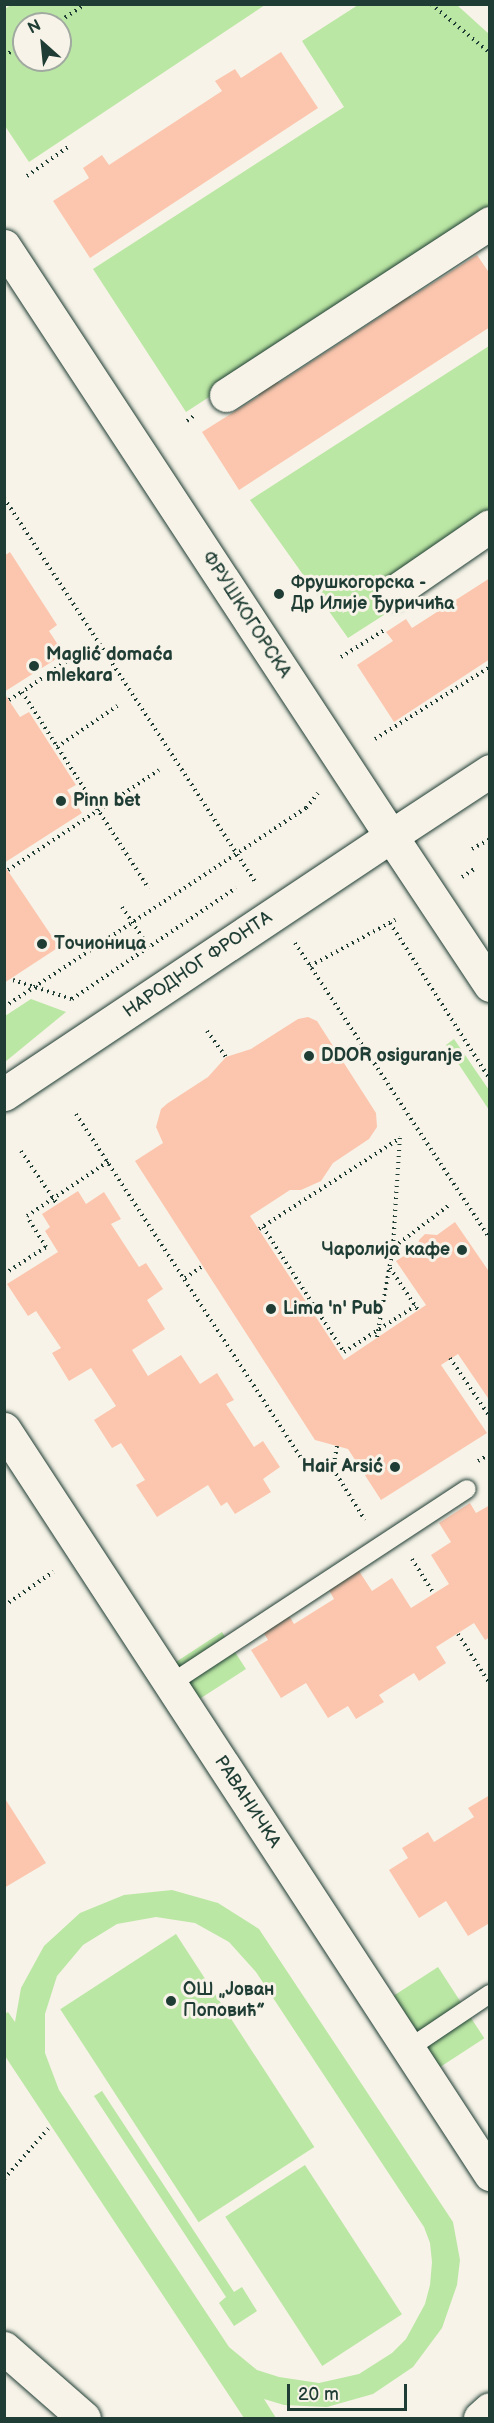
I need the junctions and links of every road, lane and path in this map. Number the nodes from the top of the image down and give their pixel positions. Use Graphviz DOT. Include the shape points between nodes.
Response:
graph roads {
  1 [pos="86,4"];
  2 [pos="431,4"];
  3 [pos="72,13"];
  4 [pos="489,53"];
  5 [pos="68,147"];
  6 [pos="27,176"];
  7 [pos="489,223"];
  8 [pos="4,246"];
  9 [pos="226,394"];
  10 [pos="4,498"];
  11 [pos="489,526"];
  12 [pos="394,592"];
  13 [pos="81,651"];
  14 [pos="489,667"];
  15 [pos="22,692"];
  16 [pos="9,700"];
  17 [pos="117,706"];
  18 [pos="375,740"];
  19 [pos="57,747"];
  20 [pos="159,770"];
  21 [pos="489,771"];
  22 [pos="306,808"];
  23 [pos="99,810"];
  24 [pos="391,836"];
  25 [pos="489,838"];
  26 [pos="472,849"];
  27 [pos="237,853"];
  28 [pos="8,870"];
  29 [pos="236,888"];
  30 [pos="149,889"];
  31 [pos="122,907"];
  32 [pos="275,914"];
  33 [pos="395,920"];
  34 [pos="133,922"];
  35 [pos="390,923"];
  36 [pos="149,947"];
  37 [pos="310,966"];
  38 [pos="13,980"];
  39 [pos="489,985"];
  40 [pos="33,988"];
  41 [pos="4,1007"];
  42 [pos="207,1031"];
  43 [pos="226,1057"];
  44 [pos="488,1076"];
  45 [pos="4,1094"];
  46 [pos="76,1114"];
  47 [pos="21,1151"];
  48 [pos="109,1161"];
  49 [pos="53,1198"];
  50 [pos="57,1204"];
  51 [pos="448,1206"];
  52 [pos="489,1239"];
  53 [pos="393,1247"];
  54 [pos="203,1266"];
  55 [pos="390,1268"];
  56 [pos="4,1274"];
  57 [pos="185,1278"];
  58 [pos="379,1330"];
  59 [pos="377,1337"];
  60 [pos="450,1358"];
  61 [pos="489,1417"];
  62 [pos="4,1430"];
  63 [pos="337,1446"];
  64 [pos="489,1454"];
  65 [pos="303,1461"];
  66 [pos="471,1466"];
  67 [pos="467,1489"];
  68 [pos="366,1522"];
  69 [pos="84,1552"];
  70 [pos="4,1606"];
  71 [pos="458,1634"];
  72 [pos="170,1684"];
  73 [pos="489,1684"];
  74 [pos="489,1994"];
  75 [pos="408,2049"];
  76 [pos="48,2129"];
  77 [pos="489,2174"];
  78 [pos="4,2179"];
  79 [pos="4,2348"];
  80 [pos="489,2409"];
  81 [pos="84,2418"];
  82 [pos="480,2418"];
  1 -- 3 [label="path"];
  2 -- 4 [label="path"];
  5 -- 6 [label="path"];
  7 -- 9 [label="street"];
  8 -- 24 [label="street, ФРУШКОГОРСКА"];
  10 -- 27 [label="path"];
  11 -- 12 [label="street"];
  13 -- 15 [label="path"];
  14 -- 18 [label="path"];
  15 -- 16 [label="path"];
  15 -- 19 [label="path"];
  17 -- 19 [label="path"];
  19 -- 23 [label="path"];
  20 -- 23 [label="path"];
  21 -- 24 [label="street, НАРОДНОГ ФРОНТА"];
  22 -- 27 [label="path"];
  23 -- 28 [label="path"];
  23 -- 30 [label="path"];
  24 -- 32 [label="street, НАРОДНОГ ФРОНТА"];
  24 -- 39 [label="street, ФРУШКОГОРСКА"];
  25 -- 26 [label="path"];
  27 -- 32 [label="path"];
  27 -- 34 [label="path"];
  29 -- 36 [label="path"];
  31 -- 34 [label="path"];
  32 -- 37 [label="path"];
  32 -- 45 [label="street, НАРОДНОГ ФРОНТА"];
  33 -- 35 [label="path"];
  34 -- 36 [label="path"];
  34 -- 40 [label="path"];
  35 -- 37 [label="path"];
  35 -- 44 [label="path"];
  36 -- 40 [label="path" via="72,999"];
  37 -- 52 [label="path"];
  38 -- 40 [label="path"];
  40 -- 41 [label="path"];
  42 -- 43 [label="path"];
  46 -- 48 [label="path"];
  47 -- 49 [label="path"];
  48 -- 49 [label="path"];
  48 -- 57 [label="path"];
  49 -- 50 [label="path"];
  49 -- 56 [label="path" via="27,1216 46,1246"];
  51 -- 53 [label="path"];
  53 -- 55 [label="path"];
  53 -- 58 [label="path" via="400,1137 261,1228 344,1352"];
  54 -- 57 [label="path"];
  55 -- 58 [label="path"];
  55 -- 58 [label="path" via="416,1308"];
  57 -- 65 [label="path"];
  58 -- 59 [label="path"];
  60 -- 61 [label="path"];
  62 -- 69 [label="street, РАВАНИЧКА"];
  63 -- 68 [label="path" via="333,1469"];
  64 -- 66 [label="path"];
  67 -- 72 [label="lane"];
  69 -- 70 [label="path"];
  69 -- 72 [label="street, РАВАНИЧКА"];
  71 -- 73 [label="path"];
  72 -- 75 [label="street, РАВАНИЧКА"];
  74 -- 75 [label="lane"];
  75 -- 77 [label="street, РАВАНИЧКА"];
  76 -- 78 [label="path"];
  79 -- 81 [label="street"];
  80 -- 82 [label="street"];
}
